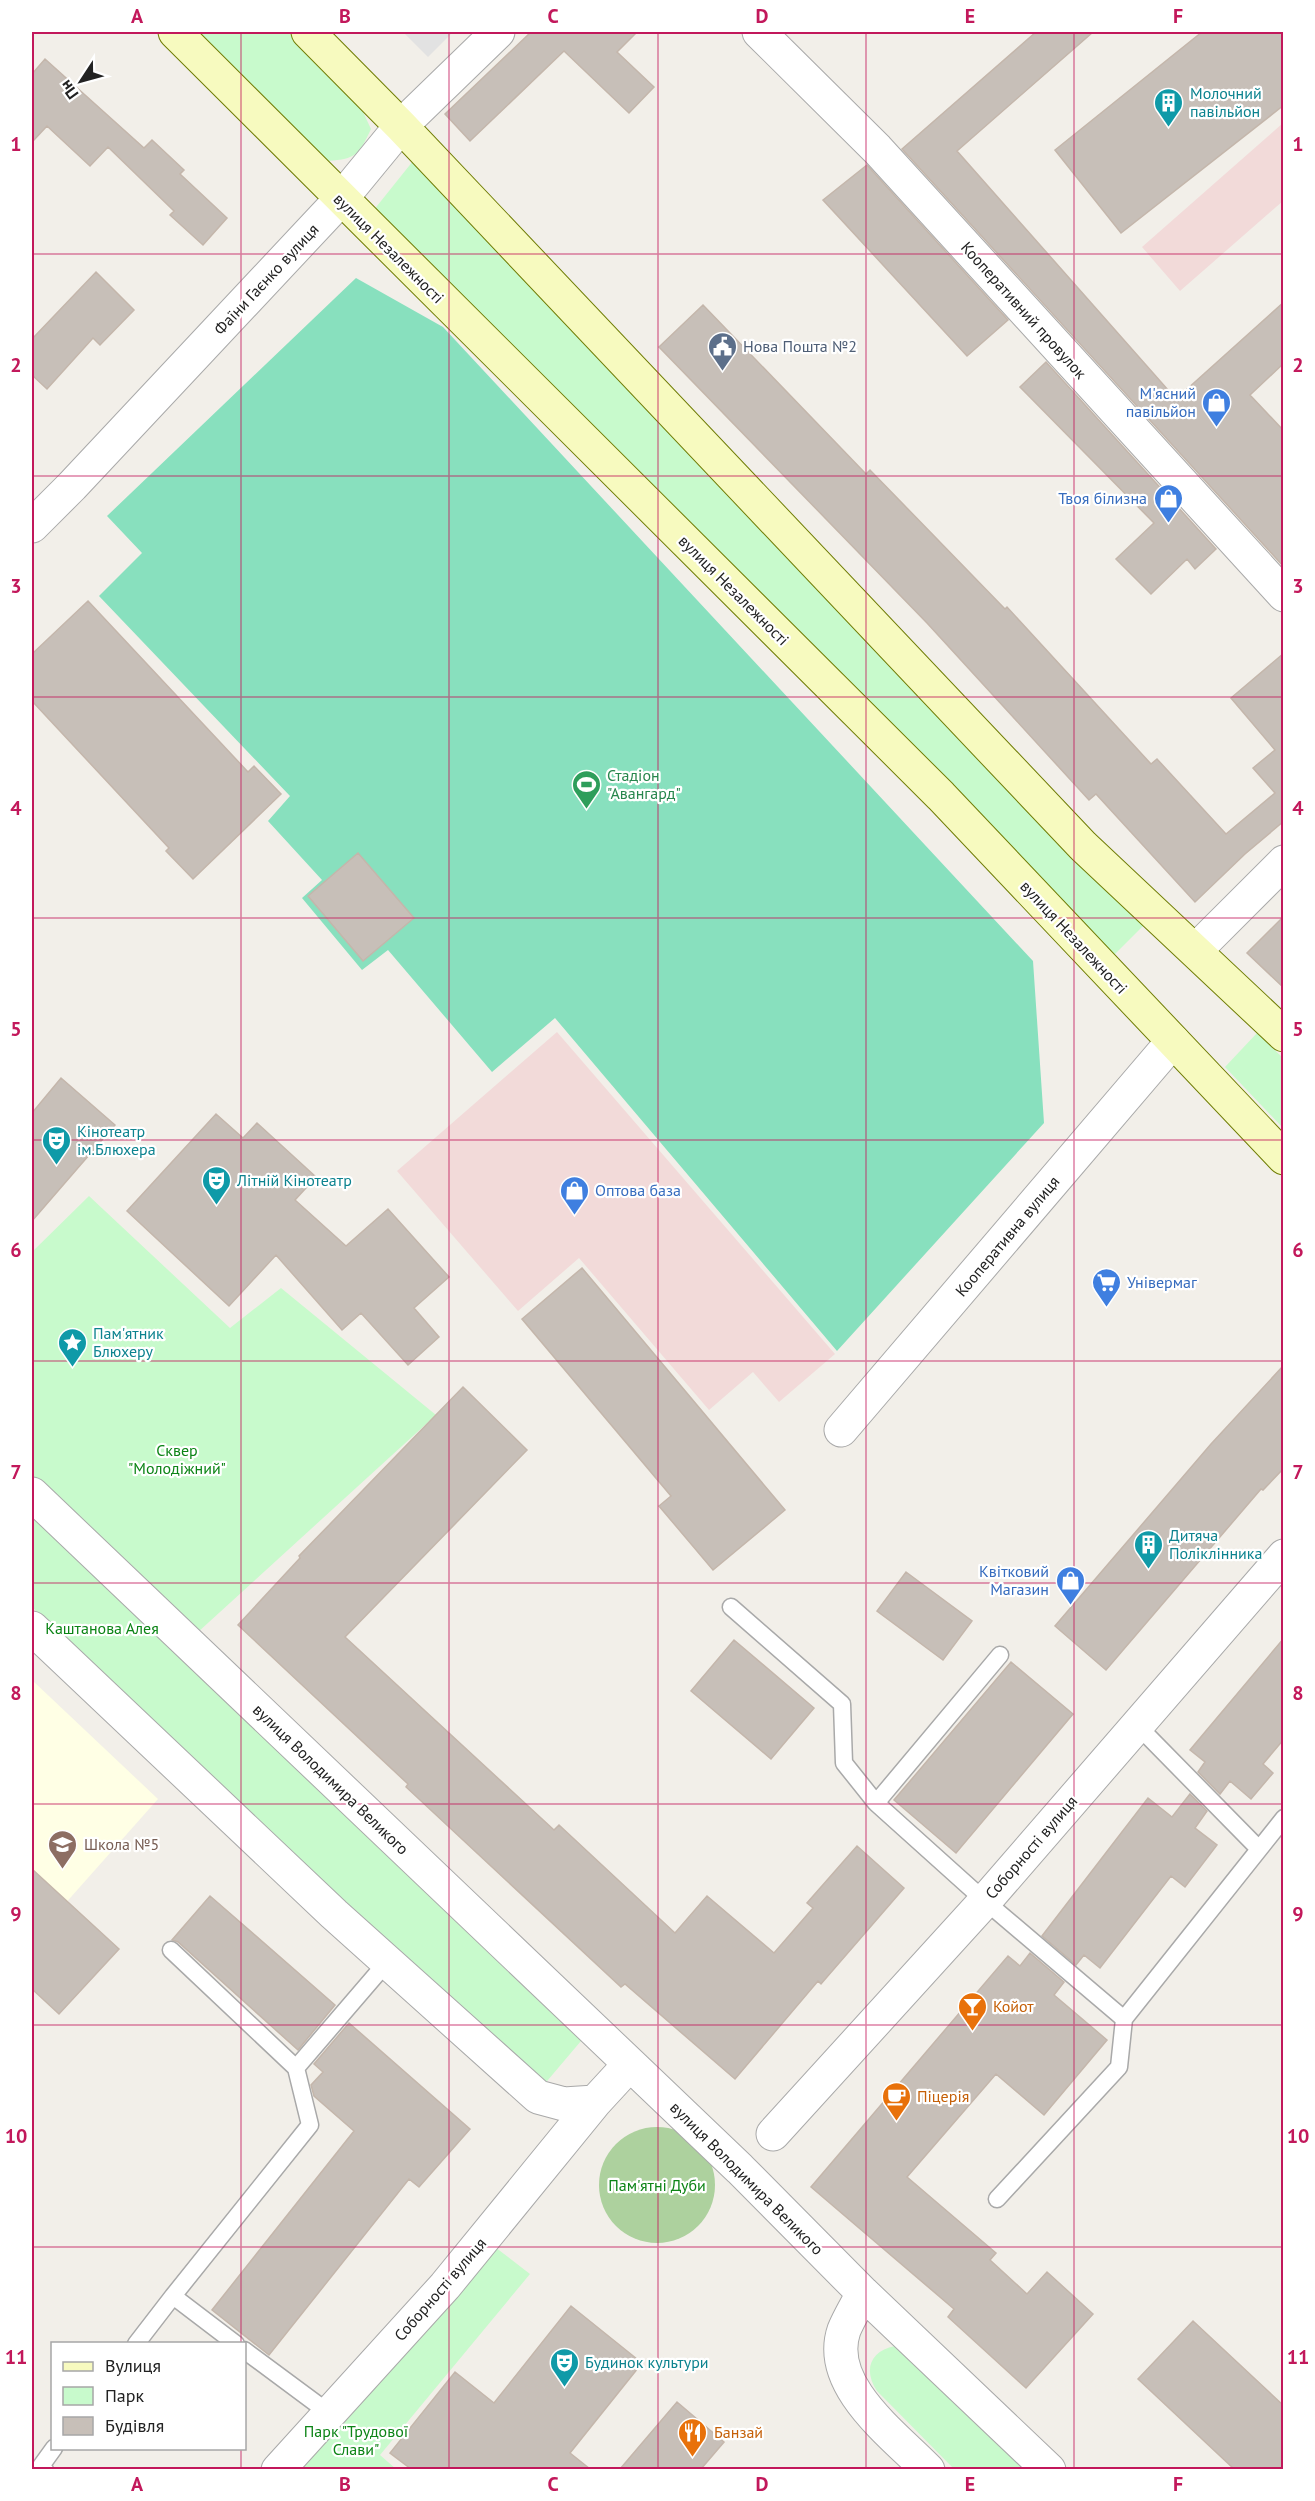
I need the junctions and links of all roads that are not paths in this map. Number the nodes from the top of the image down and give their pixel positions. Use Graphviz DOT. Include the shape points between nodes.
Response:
graph roads {
  1 [pos="175,32"];
  2 [pos="308,32"];
  3 [pos="498,32"];
  4 [pos="759,32"];
  5 [pos="401,126"];
  6 [pos="341,199"];
  7 [pos="32,526"];
  8 [pos="1284,595"];
  9 [pos="1284,862"];
  10 [pos="1196,950"];
  11 [pos="1284,1035"];
  12 [pos="1173,1041"];
  13 [pos="1284,1158"];
  14 [pos="841,1430"];
  15 [pos="32,1494"];
  16 [pos="1284,1556"];
  17 [pos="731,1607"];
  18 [pos="32,1628"];
  19 [pos="1000,1654"];
  20 [pos="1137,1725"];
  21 [pos="876,1803"];
  22 [pos="1284,1818"];
  23 [pos="1258,1848"];
  24 [pos="985,1901"];
  25 [pos="171,1950"];
  26 [pos="387,1962"];
  27 [pos="1124,2019"];
  28 [pos="630,2064"];
  29 [pos="296,2068"];
  30 [pos="595,2102"];
  31 [pos="773,2134"];
  32 [pos="997,2199"];
  33 [pos="863,2293"];
  34 [pos="173,2296"];
  35 [pos="137,2342"];
  36 [pos="235,2342"];
  37 [pos="246,2351"];
  38 [pos="329,2413"];
  39 [pos="52,2450"];
  40 [pos="39,2466"];
  41 [pos="278,2469"];
  42 [pos="928,2469"];
  43 [pos="1048,2469"];
  1 -- 6 [label="street, вулиця Незалежності"];
  2 -- 5 [label="street"];
  3 -- 5 [label="street, Фаїни Гаєнко вулиця"];
  4 -- 8 [label="street, Кооперативний провулок" via="878,149"];
  5 -- 6 [label="street, Фаїни Гаєнко вулиця"];
  5 -- 10 [label="street" via="1074,837"];
  6 -- 7 [label="street, Фаїни Гаєнко вулиця"];
  6 -- 12 [label="street, вулиця Незалежності" via="941,796"];
  9 -- 10 [label="street"];
  10 -- 11 [label="street"];
  12 -- 13 [label="street, вулиця Незалежності"];
  12 -- 14 [label="street, Кооперативна вулиця"];
  15 -- 28 [label="street, вулиця Володимира Великого"];
  16 -- 20 [label="street, Соборності вулиця"];
  17 -- 21 [label="lane" via="842,1704 844,1763"];
  18 -- 26 [label="street"];
  19 -- 21 [label="lane"];
  20 -- 23 [label="lane"];
  20 -- 24 [label="street, Соборності вулиця"];
  21 -- 24 [label="lane"];
  22 -- 23 [label="lane"];
  23 -- 27 [label="lane"];
  24 -- 27 [label="lane"];
  24 -- 31 [label="street, Соборності вулиця"];
  25 -- 29 [label="lane"];
  26 -- 29 [label="lane"];
  26 -- 30 [label="street" via="538,2097 564,2104"];
  27 -- 32 [label="lane" via="1119,2067"];
  28 -- 30 [label="street"];
  28 -- 33 [label="street, вулиця Володимира Великого"];
  29 -- 34 [label="lane" via="310,2125"];
  30 -- 38 [label="street, Соборності вулиця" via="445,2286"];
  33 -- 42 [label="street" via="844,2332 841,2364 856,2397"];
  33 -- 43 [label="street, вулиця Володимира Великого"];
  34 -- 35 [label="lane"];
  34 -- 36 [label="lane"];
  37 -- 38 [label="lane"];
  38 -- 41 [label="street, Соборності вулиця"];
  39 -- 40 [label="lane"];
}
